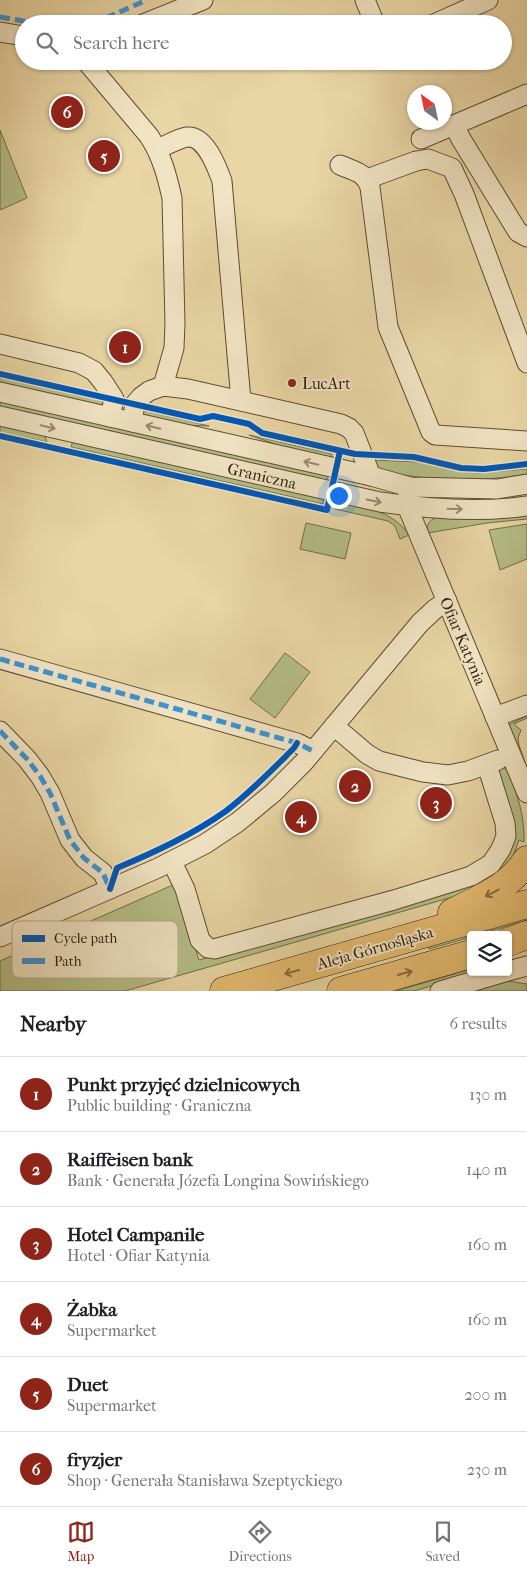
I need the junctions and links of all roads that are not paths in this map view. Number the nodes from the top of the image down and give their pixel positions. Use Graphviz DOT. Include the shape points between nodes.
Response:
graph roads {
  1 [pos="200,0"];
  2 [pos="365,0"];
  3 [pos="488,0"];
  4 [pos="164,15"];
  5 [pos="371,15"];
  6 [pos="454,15"];
  7 [pos="0,32"];
  8 [pos="15,34"];
  9 [pos="94,70"];
  10 [pos="527,94"];
  11 [pos="454,125"];
  12 [pos="421,139"];
  13 [pos="158,149"];
  14 [pos="340,165"];
  15 [pos="367,179"];
  16 [pos="527,237"];
  17 [pos="0,344"];
  18 [pos="527,363"];
  19 [pos="163,386"];
  20 [pos="0,392"];
  21 [pos="242,401"];
  22 [pos="0,416"];
  23 [pos="110,417"];
  24 [pos="132,422"];
  25 [pos="527,441"];
  26 [pos="371,476"];
  27 [pos="527,484"];
  28 [pos="410,487"];
  29 [pos="406,506"];
  30 [pos="527,506"];
  31 [pos="447,601"];
  32 [pos="0,659"];
  33 [pos="527,706"];
  34 [pos="495,716"];
  35 [pos="334,726"];
  36 [pos="0,731"];
  37 [pos="313,751"];
  38 [pos="511,755"];
  39 [pos="488,765"];
  40 [pos="527,793"];
  41 [pos="527,860"];
  42 [pos="172,862"];
  43 [pos="110,889"];
  44 [pos="527,904"];
  45 [pos="37,921"];
  46 [pos="12,932"];
  47 [pos="527,935"];
  48 [pos="0,937"];
  49 [pos="512,941"];
  50 [pos="527,943"];
  51 [pos="390,944"];
  52 [pos="467,955"];
  53 [pos="514,968"];
  54 [pos="224,991"];
  55 [pos="341,991"];
  56 [pos="440,991"];
  1 -- 4 [label="street"];
  2 -- 5 [label="street"];
  3 -- 6 [label="street"];
  7 -- 8 [label="street"];
  9 -- 13 [label="street"];
  10 -- 11 [label="street"];
  11 -- 12 [label="street"];
  11 -- 16 [label="street" via="518,232"];
  13 -- 19 [label="street" via="172,198 175,323 174,348"];
  13 -- 21 [label="street" via="188,137 194,139 210,154 222,181"];
  14 -- 15 [label="street"];
  15 -- 18 [label="street" via="428,159 452,168"];
  15 -- 25 [label="street" via="388,327 431,432 435,435"];
  17 -- 23 [label="street" via="79,364 94,371 114,399"];
  19 -- 21 [label="street"];
  19 -- 24 [label="street" via="141,397 135,404"];
  20 -- 23 [label="street, Graniczna"];
  21 -- 26 [label="street" via="349,428"];
  22 -- 29 [label="street, Graniczna, one-way"];
  23 -- 24 [label="street, Graniczna"];
  26 -- 24 [label="street, Graniczna, one-way"];
  26 -- 28 [label="street, Graniczna"];
  27 -- 28 [label="street, Graniczna" via="497,489"];
  28 -- 29 [label="street"];
  29 -- 30 [label="street, Graniczna, one-way" via="484,509"];
  29 -- 31 [label="street, Ofiar Katynia"];
  31 -- 34 [label="street, Ofiar Katynia"];
  31 -- 35 [label="street" via="420,623"];
  32 -- 37 [label="street" via="297,743"];
  33 -- 34 [label="street"];
  34 -- 38 [label="street, Ofiar Katynia"];
  35 -- 37 [label="street"];
  35 -- 39 [label="street" via="379,761 448,775"];
  36 -- 43 [label="street" via="40,776 70,840 84,858 103,873"];
  37 -- 42 [label="street" via="273,793 238,822"];
  38 -- 39 [label="street"];
  38 -- 40 [label="street, Ofiar Katynia"];
  39 -- 42 [label="street" via="506,836 491,864 470,876 394,900 214,950 200,940 185,889"];
  41 -- 51 [label="highway, one-way" via="520,871 499,889"];
  42 -- 43 [label="street"];
  43 -- 45 [label="street"];
  44 -- 51 [label="highway, Aleja Górnośląska"];
  46 -- 48 [label="street"];
  47 -- 49 [label="highway"];
  50 -- 53 [label="highway"];
  51 -- 54 [label="highway, Aleja Górnośląska, one-way"];
  55 -- 52 [label="highway, Aleja Górnośląska, one-way"];
  53 -- 56 [label="street"];
}
